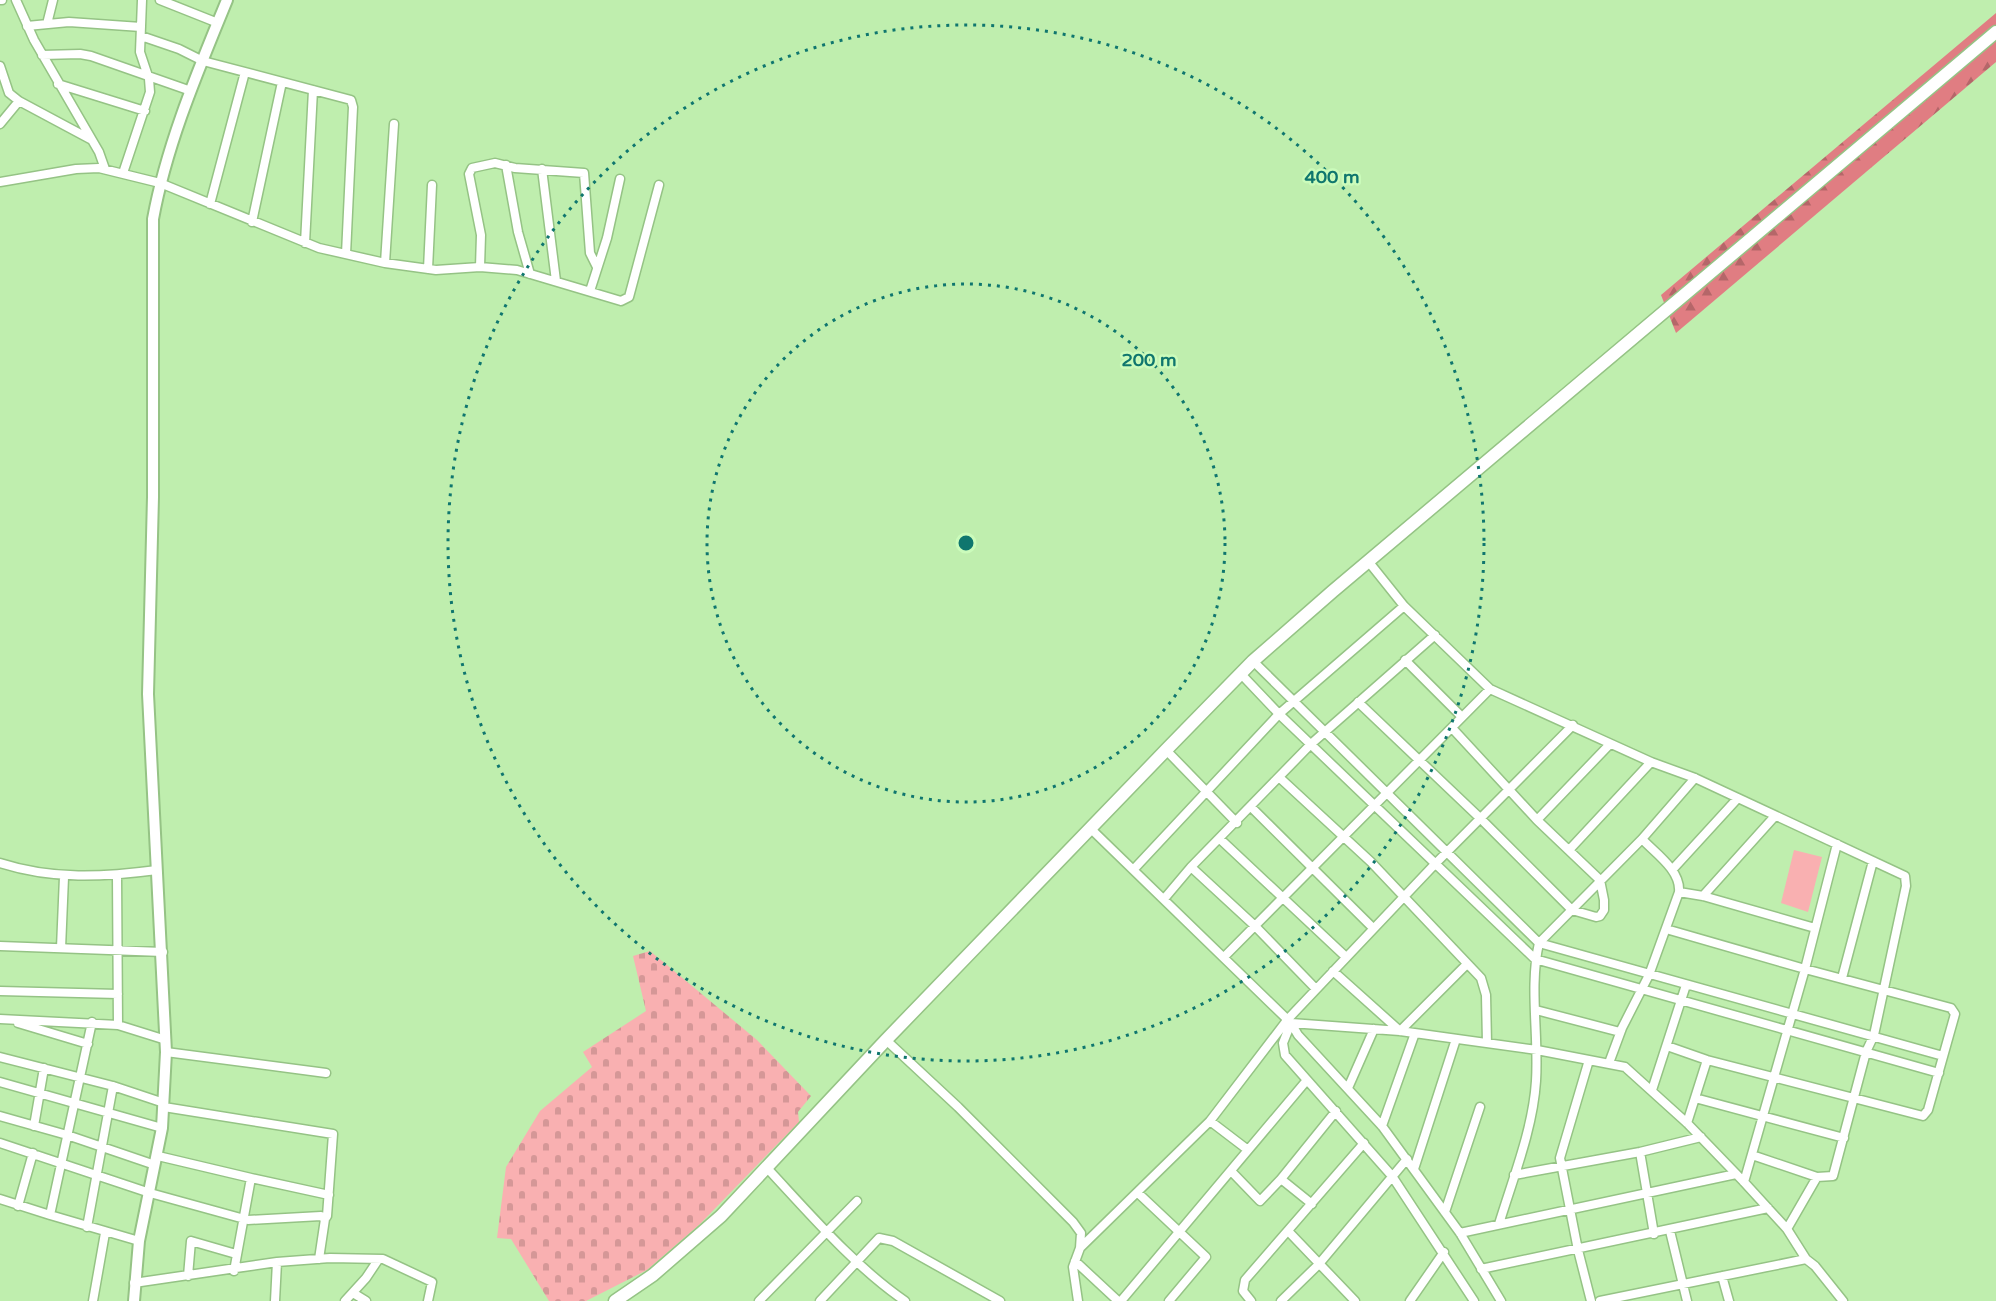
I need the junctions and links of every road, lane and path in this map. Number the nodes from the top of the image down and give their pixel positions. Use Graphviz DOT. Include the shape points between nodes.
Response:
graph roads {
  1 [pos="16,0"];
  2 [pos="53,0"];
  3 [pos="142,0"];
  4 [pos="160,0"];
  5 [pos="227,0"];
  6 [pos="218,23"];
  7 [pos="47,24"];
  8 [pos="27,26"];
  9 [pos="141,32"];
  10 [pos="1996,32"];
  11 [pos="42,55"];
  12 [pos="203,61"];
  13 [pos="0,66"];
  14 [pos="245,72"];
  15 [pos="148,77"];
  16 [pos="282,82"];
  17 [pos="3,84"];
  18 [pos="58,84"];
  19 [pos="313,90"];
  20 [pos="191,91"];
  21 [pos="19,101"];
  22 [pos="145,111"];
  23 [pos="0,124"];
  24 [pos="394,124"];
  25 [pos="91,139"];
  26 [pos="506,165"];
  27 [pos="105,169"];
  28 [pos="542,169"];
  29 [pos="123,172"];
  30 [pos="620,179"];
  31 [pos="0,182"];
  32 [pos="160,183"];
  33 [pos="432,185"];
  34 [pos="658,185"];
  35 [pos="210,204"];
  36 [pos="252,222"];
  37 [pos="306,243"];
  38 [pos="346,254"];
  39 [pos="385,263"];
  40 [pos="480,267"];
  41 [pos="597,267"];
  42 [pos="428,269"];
  43 [pos="530,274"];
  44 [pos="556,281"];
  45 [pos="590,291"];
  46 [pos="1368,561"];
  47 [pos="1404,606"];
  48 [pos="1435,635"];
  49 [pos="1405,660"];
  50 [pos="1253,662"];
  51 [pos="1241,674"];
  52 [pos="1490,688"];
  53 [pos="1292,702"];
  54 [pos="1358,702"];
  55 [pos="1279,714"];
  56 [pos="1462,717"];
  57 [pos="1573,725"];
  58 [pos="1452,728"];
  59 [pos="1324,732"];
  60 [pos="1311,744"];
  61 [pos="1610,744"];
  62 [pos="1166,750"];
  63 [pos="1420,759"];
  64 [pos="1651,762"];
  65 [pos="1280,778"];
  66 [pos="1695,778"];
  67 [pos="1508,789"];
  68 [pos="1205,791"];
  69 [pos="1386,792"];
  70 [pos="1737,799"];
  71 [pos="1374,804"];
  72 [pos="1251,807"];
  73 [pos="1775,816"];
  74 [pos="1481,819"];
  75 [pos="1537,819"];
  76 [pos="1237,823"];
  77 [pos="1090,828"];
  78 [pos="1343,836"];
  79 [pos="1220,839"];
  80 [pos="1642,839"];
  81 [pos="1837,844"];
  82 [pos="1570,849"];
  83 [pos="1447,852"];
  84 [pos="1873,861"];
  85 [pos="0,863"];
  86 [pos="1435,864"];
  87 [pos="1313,866"];
  88 [pos="1191,867"];
  89 [pos="1134,869"];
  90 [pos="158,870"];
  91 [pos="1672,870"];
  92 [pos="117,876"];
  93 [pos="64,877"];
  94 [pos="1600,880"];
  95 [pos="1679,892"];
  96 [pos="1703,896"];
  97 [pos="1404,897"];
  98 [pos="1282,898"];
  99 [pos="1164,899"];
  100 [pos="1572,910"];
  101 [pos="1255,926"];
  102 [pos="1373,928"];
  103 [pos="1815,928"];
  104 [pos="1666,929"];
  105 [pos="1539,943"];
  106 [pos="0,946"];
  107 [pos="61,948"];
  108 [pos="119,950"];
  109 [pos="163,952"];
  110 [pos="1224,957"];
  111 [pos="1346,957"];
  112 [pos="1535,959"];
  113 [pos="1466,965"];
  114 [pos="1805,969"];
  115 [pos="1333,971"];
  116 [pos="1649,975"];
  117 [pos="1842,978"];
  118 [pos="1686,985"];
  119 [pos="1316,989"];
  120 [pos="1884,989"];
  121 [pos="1640,990"];
  122 [pos="0,991"];
  123 [pos="118,994"];
  124 [pos="1680,1001"];
  125 [pos="1536,1010"];
  126 [pos="1793,1013"];
  127 [pos="3,1019"];
  128 [pos="1290,1021"];
  129 [pos="92,1022"];
  130 [pos="118,1025"];
  131 [pos="1374,1029"];
  132 [pos="1400,1031"];
  133 [pos="1787,1031"];
  134 [pos="1620,1032"];
  135 [pos="1415,1033"];
  136 [pos="1874,1035"];
  137 [pos="166,1040"];
  138 [pos="886,1040"];
  139 [pos="1456,1040"];
  140 [pos="1487,1043"];
  141 [pos="88,1044"];
  142 [pos="1667,1046"];
  143 [pos="1537,1050"];
  144 [pos="166,1052"];
  145 [pos="1866,1052"];
  146 [pos="1943,1056"];
  147 [pos="0,1057"];
  148 [pos="1589,1060"];
  149 [pos="1707,1060"];
  150 [pos="1610,1063"];
  151 [pos="44,1068"];
  152 [pos="326,1073"];
  153 [pos="1939,1073"];
  154 [pos="1773,1076"];
  155 [pos="80,1077"];
  156 [pos="1307,1080"];
  157 [pos="0,1082"];
  158 [pos="113,1086"];
  159 [pos="1348,1088"];
  160 [pos="1652,1090"];
  161 [pos="40,1092"];
  162 [pos="1695,1098"];
  163 [pos="1853,1100"];
  164 [pos="74,1102"];
  165 [pos="164,1105"];
  166 [pos="1480,1107"];
  167 [pos="1336,1111"];
  168 [pos="108,1112"];
  169 [pos="0,1116"];
  170 [pos="1764,1117"];
  171 [pos="1210,1121"];
  172 [pos="1688,1123"];
  173 [pos="34,1126"];
  174 [pos="1382,1126"];
  175 [pos="162,1128"];
  176 [pos="66,1135"];
  177 [pos="1701,1137"];
  178 [pos="1844,1138"];
  179 [pos="0,1143"];
  180 [pos="1364,1143"];
  181 [pos="102,1147"];
  182 [pos="1248,1150"];
  183 [pos="1640,1152"];
  184 [pos="33,1153"];
  185 [pos="1752,1155"];
  186 [pos="1407,1159"];
  187 [pos="156,1160"];
  188 [pos="60,1162"];
  189 [pos="1561,1167"];
  190 [pos="767,1168"];
  191 [pos="1414,1169"];
  192 [pos="1230,1171"];
  193 [pos="1736,1174"];
  194 [pos="1514,1175"];
  195 [pos="1392,1176"];
  196 [pos="96,1177"];
  197 [pos="1817,1177"];
  198 [pos="251,1178"];
  199 [pos="1281,1179"];
  200 [pos="1744,1182"];
  201 [pos="150,1193"];
  202 [pos="1138,1193"];
  203 [pos="1648,1193"];
  204 [pos="329,1196"];
  205 [pos="0,1199"];
  206 [pos="857,1201"];
  207 [pos="1312,1204"];
  208 [pos="18,1206"];
  209 [pos="1768,1208"];
  210 [pos="1570,1210"];
  211 [pos="1445,1212"];
  212 [pos="50,1215"];
  213 [pos="243,1217"];
  214 [pos="324,1219"];
  215 [pos="1499,1224"];
  216 [pos="87,1227"];
  217 [pos="1787,1229"];
  218 [pos="825,1231"];
  219 [pos="1670,1231"];
  220 [pos="1180,1232"];
  221 [pos="1289,1232"];
  222 [pos="105,1233"];
  223 [pos="1460,1233"];
  224 [pos="1654,1234"];
  225 [pos="139,1241"];
  226 [pos="1080,1248"];
  227 [pos="1578,1250"];
  228 [pos="1444,1252"];
  229 [pos="236,1254"];
  230 [pos="319,1259"];
  231 [pos="1806,1259"];
  232 [pos="378,1260"];
  233 [pos="857,1260"];
  234 [pos="1075,1261"];
  235 [pos="277,1263"];
  236 [pos="1319,1264"];
  237 [pos="1481,1269"];
  238 [pos="234,1270"];
  239 [pos="188,1276"];
  240 [pos="1722,1276"];
  241 [pos="134,1283"];
  242 [pos="1682,1284"];
  243 [pos="353,1293"];
  244 [pos="1635,1298"];
  245 [pos="93,1301"];
  246 [pos="134,1301"];
  247 [pos="275,1301"];
  248 [pos="345,1301"];
  249 [pos="366,1301"];
  250 [pos="428,1301"];
  251 [pos="615,1301"];
  252 [pos="759,1301"];
  253 [pos="820,1301"];
  254 [pos="905,1301"];
  255 [pos="1000,1301"];
  256 [pos="1078,1301"];
  257 [pos="1119,1301"];
  258 [pos="1169,1301"];
  259 [pos="1251,1301"];
  260 [pos="1281,1301"];
  261 [pos="1355,1301"];
  262 [pos="1410,1301"];
  263 [pos="1474,1301"];
  264 [pos="1501,1301"];
  265 [pos="1591,1301"];
  266 [pos="1600,1301"];
  267 [pos="1687,1301"];
  268 [pos="1729,1301"];
  269 [pos="1843,1301"];
  1 -- 8 [label="street"];
  2 -- 7 [label="street"];
  3 -- 9 [label="street"];
  4 -- 6 [label="street"];
  5 -- 6 [label="street"];
  6 -- 12 [label="street"];
  7 -- 8 [label="street"];
  7 -- 9 [label="street"];
  8 -- 11 [label="street"];
  9 -- 12 [label="street"];
  9 -- 15 [label="street" via="142,60"];
  10 -- 46 [label="main road"];
  11 -- 15 [label="street" via="80,54"];
  11 -- 18 [label="street"];
  12 -- 14 [label="street"];
  12 -- 20 [label="street"];
  13 -- 17 [label="street"];
  14 -- 16 [label="street"];
  14 -- 35 [label="street"];
  15 -- 20 [label="street"];
  15 -- 22 [label="street" via="150,92"];
  16 -- 19 [label="street"];
  16 -- 36 [label="street"];
  17 -- 21 [label="street"];
  18 -- 22 [label="street"];
  18 -- 25 [label="street"];
  19 -- 37 [label="street"];
  19 -- 38 [label="street" via="351,100 353,104"];
  20 -- 32 [label="street"];
  21 -- 23 [label="street"];
  21 -- 25 [label="street"];
  22 -- 29 [label="street"];
  24 -- 39 [label="street"];
  25 -- 27 [label="street"];
  26 -- 28 [label="street"];
  26 -- 40 [label="street" via="491,163 470,171 481,235"];
  26 -- 43 [label="street"];
  27 -- 29 [label="street"];
  27 -- 31 [label="street" via="76,169"];
  28 -- 41 [label="street" via="584,173 590,253"];
  28 -- 44 [label="street"];
  29 -- 32 [label="street"];
  30 -- 41 [label="street"];
  32 -- 35 [label="street"];
  32 -- 90 [label="street" via="153,219 148,694"];
  33 -- 42 [label="street"];
  34 -- 45 [label="street" via="627,299 621,301"];
  35 -- 36 [label="street"];
  36 -- 37 [label="street"];
  37 -- 38 [label="street"];
  38 -- 39 [label="street"];
  39 -- 42 [label="street"];
  40 -- 42 [label="street"];
  40 -- 43 [label="street"];
  41 -- 45 [label="street"];
  43 -- 44 [label="street"];
  44 -- 45 [label="street"];
  46 -- 47 [label="street"];
  46 -- 50 [label="main road"];
  47 -- 48 [label="street"];
  47 -- 53 [label="street"];
  48 -- 49 [label="street"];
  48 -- 52 [label="street"];
  49 -- 54 [label="street"];
  49 -- 56 [label="street"];
  50 -- 51 [label="main road"];
  50 -- 53 [label="street"];
  51 -- 55 [label="street"];
  51 -- 62 [label="main road"];
  52 -- 56 [label="street"];
  52 -- 57 [label="street"];
  53 -- 55 [label="street"];
  53 -- 59 [label="street"];
  54 -- 59 [label="street"];
  54 -- 63 [label="street"];
  55 -- 60 [label="street"];
  55 -- 68 [label="street"];
  56 -- 58 [label="street"];
  57 -- 61 [label="street"];
  57 -- 67 [label="street"];
  58 -- 63 [label="street"];
  58 -- 67 [label="street"];
  59 -- 60 [label="street"];
  59 -- 69 [label="street"];
  60 -- 65 [label="street"];
  60 -- 71 [label="street"];
  61 -- 64 [label="street"];
  61 -- 75 [label="street"];
  62 -- 68 [label="street"];
  62 -- 77 [label="main road"];
  63 -- 69 [label="street"];
  63 -- 74 [label="street"];
  64 -- 66 [label="street"];
  64 -- 82 [label="street"];
  65 -- 72 [label="street"];
  65 -- 78 [label="street"];
  66 -- 70 [label="street"];
  66 -- 80 [label="street"];
  67 -- 74 [label="street"];
  67 -- 75 [label="street"];
  68 -- 76 [label="street"];
  68 -- 89 [label="street"];
  69 -- 71 [label="street"];
  69 -- 83 [label="street"];
  70 -- 73 [label="street"];
  70 -- 91 [label="street"];
  71 -- 78 [label="street"];
  71 -- 86 [label="street"];
  72 -- 76 [label="street"];
  72 -- 87 [label="street"];
  73 -- 81 [label="street"];
  73 -- 96 [label="street"];
  74 -- 83 [label="street"];
  74 -- 100 [label="street"];
  75 -- 82 [label="street"];
  76 -- 79 [label="street"];
  77 -- 89 [label="street"];
  77 -- 138 [label="main road"];
  78 -- 87 [label="street"];
  78 -- 97 [label="street"];
  79 -- 88 [label="street"];
  79 -- 98 [label="street"];
  80 -- 91 [label="street"];
  80 -- 94 [label="street"];
  81 -- 84 [label="street"];
  81 -- 103 [label="street"];
  82 -- 94 [label="street"];
  83 -- 86 [label="street"];
  83 -- 105 [label="street"];
  84 -- 117 [label="street"];
  84 -- 120 [label="street" via="1902,873 1906,880"];
  85 -- 93 [label="street"];
  86 -- 97 [label="street"];
  86 -- 112 [label="street"];
  87 -- 98 [label="street"];
  87 -- 102 [label="street"];
  88 -- 99 [label="street"];
  88 -- 101 [label="street"];
  89 -- 99 [label="street"];
  90 -- 92 [label="street"];
  90 -- 109 [label="street"];
  91 -- 95 [label="street" via="1679,880"];
  92 -- 93 [label="street"];
  92 -- 108 [label="street"];
  93 -- 107 [label="street"];
  94 -- 100 [label="street"];
  94 -- 100 [label="street" via="1604,900 1600,916"];
  95 -- 96 [label="street"];
  95 -- 104 [label="street"];
  96 -- 103 [label="street"];
  97 -- 102 [label="street"];
  97 -- 113 [label="street"];
  98 -- 101 [label="street"];
  98 -- 111 [label="street"];
  99 -- 110 [label="street"];
  100 -- 105 [label="street"];
  101 -- 110 [label="street"];
  101 -- 119 [label="street"];
  102 -- 111 [label="street"];
  103 -- 114 [label="street"];
  104 -- 114 [label="street"];
  104 -- 116 [label="street"];
  105 -- 112 [label="street"];
  105 -- 116 [label="street"];
  106 -- 107 [label="street"];
  107 -- 108 [label="street"];
  108 -- 109 [label="street"];
  108 -- 123 [label="street"];
  109 -- 137 [label="street"];
  110 -- 128 [label="street"];
  111 -- 115 [label="street"];
  112 -- 121 [label="street"];
  112 -- 125 [label="street"];
  113 -- 132 [label="street"];
  113 -- 140 [label="street" via="1485,985"];
  114 -- 117 [label="street"];
  114 -- 126 [label="street"];
  115 -- 119 [label="street"];
  115 -- 132 [label="street"];
  116 -- 118 [label="street"];
  116 -- 121 [label="street"];
  117 -- 120 [label="street"];
  118 -- 124 [label="street"];
  118 -- 126 [label="street"];
  119 -- 128 [label="street"];
  120 -- 136 [label="street"];
  120 -- 146 [label="street" via="1951,1008 1955,1014"];
  121 -- 124 [label="street"];
  121 -- 134 [label="street"];
  122 -- 123 [label="street"];
  123 -- 130 [label="street"];
  124 -- 133 [label="street"];
  124 -- 142 [label="street"];
  125 -- 134 [label="street"];
  125 -- 143 [label="street"];
  126 -- 133 [label="street"];
  126 -- 136 [label="street"];
  127 -- 129 [label="street"];
  127 -- 141 [label="street"];
  128 -- 131 [label="street"];
  128 -- 156 [label="street" via="1283,1051"];
  128 -- 159 [label="street" via="1298,1035"];
  128 -- 171 [label="street"];
  129 -- 130 [label="street"];
  129 -- 141 [label="street"];
  130 -- 137 [label="street"];
  131 -- 132 [label="street"];
  131 -- 159 [label="street"];
  132 -- 135 [label="street"];
  133 -- 145 [label="street"];
  133 -- 154 [label="street"];
  134 -- 150 [label="street"];
  135 -- 139 [label="street"];
  135 -- 174 [label="street"];
  136 -- 145 [label="street"];
  136 -- 146 [label="street"];
  137 -- 144 [label="street"];
  138 -- 190 [label="main road"];
  138 -- 226 [label="street" via="1073,1222 1081,1233"];
  139 -- 140 [label="street"];
  139 -- 191 [label="street"];
  140 -- 143 [label="street"];
  141 -- 155 [label="street"];
  142 -- 149 [label="street"];
  142 -- 160 [label="street"];
  143 -- 148 [label="street"];
  143 -- 194 [label="street" via="1534,1102"];
  144 -- 152 [label="street"];
  144 -- 165 [label="street"];
  145 -- 153 [label="street"];
  145 -- 163 [label="street"];
  146 -- 153 [label="street"];
  147 -- 151 [label="street"];
  148 -- 150 [label="street"];
  148 -- 189 [label="street" via="1560,1158"];
  149 -- 154 [label="street"];
  149 -- 162 [label="street"];
  150 -- 160 [label="street" via="1632,1071"];
  151 -- 155 [label="street"];
  151 -- 161 [label="street"];
  153 -- 163 [label="street" via="1923,1116"];
  154 -- 163 [label="street"];
  154 -- 170 [label="street"];
  155 -- 158 [label="street"];
  155 -- 164 [label="street"];
  156 -- 167 [label="street"];
  156 -- 182 [label="street"];
  157 -- 161 [label="street"];
  158 -- 165 [label="street"];
  158 -- 168 [label="street"];
  159 -- 174 [label="street"];
  160 -- 172 [label="street"];
  161 -- 164 [label="street"];
  161 -- 173 [label="street"];
  162 -- 170 [label="street"];
  162 -- 172 [label="street"];
  163 -- 178 [label="street"];
  164 -- 168 [label="street"];
  164 -- 176 [label="street"];
  165 -- 175 [label="street"];
  165 -- 204 [label="street" via="333,1134"];
  166 -- 211 [label="street"];
  167 -- 180 [label="street"];
  167 -- 199 [label="street"];
  168 -- 175 [label="street"];
  168 -- 181 [label="street"];
  169 -- 173 [label="street"];
  170 -- 178 [label="street"];
  170 -- 185 [label="street"];
  171 -- 182 [label="street"];
  171 -- 202 [label="street"];
  172 -- 177 [label="street"];
  173 -- 176 [label="street"];
  174 -- 186 [label="street"];
  175 -- 187 [label="street"];
  176 -- 181 [label="street"];
  176 -- 188 [label="street"];
  177 -- 183 [label="street"];
  177 -- 193 [label="street"];
  178 -- 197 [label="street" via="1833,1176"];
  179 -- 184 [label="street"];
  180 -- 195 [label="street"];
  180 -- 207 [label="street"];
  181 -- 187 [label="street"];
  181 -- 196 [label="street"];
  182 -- 192 [label="street"];
  183 -- 189 [label="street"];
  183 -- 203 [label="street"];
  184 -- 188 [label="street"];
  184 -- 208 [label="street"];
  185 -- 197 [label="street"];
  185 -- 200 [label="street"];
  186 -- 191 [label="street"];
  186 -- 195 [label="street"];
  187 -- 198 [label="street"];
  187 -- 201 [label="street"];
  188 -- 196 [label="street"];
  188 -- 212 [label="street"];
  189 -- 194 [label="street"];
  189 -- 210 [label="street"];
  190 -- 218 [label="street"];
  190 -- 251 [label="main road" via="699,1236"];
  191 -- 211 [label="street"];
  192 -- 199 [label="street" via="1260,1201"];
  192 -- 220 [label="street"];
  193 -- 200 [label="street"];
  193 -- 203 [label="street"];
  194 -- 215 [label="street"];
  195 -- 228 [label="street"];
  195 -- 236 [label="street"];
  196 -- 201 [label="street"];
  196 -- 216 [label="street"];
  197 -- 217 [label="street"];
  198 -- 204 [label="street"];
  198 -- 213 [label="street"];
  199 -- 207 [label="street"];
  200 -- 209 [label="street"];
  201 -- 213 [label="street"];
  201 -- 225 [label="street"];
  202 -- 220 [label="street"];
  202 -- 226 [label="street"];
  203 -- 210 [label="street"];
  203 -- 224 [label="street"];
  204 -- 214 [label="street"];
  205 -- 208 [label="street"];
  206 -- 218 [label="street"];
  207 -- 221 [label="street"];
  208 -- 212 [label="street"];
  209 -- 217 [label="street"];
  209 -- 219 [label="street"];
  210 -- 215 [label="street"];
  210 -- 227 [label="street"];
  211 -- 223 [label="street"];
  212 -- 216 [label="street"];
  213 -- 214 [label="street"];
  213 -- 229 [label="street"];
  214 -- 230 [label="street"];
  215 -- 223 [label="street"];
  216 -- 222 [label="street"];
  217 -- 231 [label="street"];
  218 -- 233 [label="street"];
  218 -- 252 [label="street"];
  219 -- 224 [label="street"];
  219 -- 242 [label="street"];
  220 -- 257 [label="street"];
  220 -- 258 [label="street" via="1206,1257"];
  221 -- 236 [label="street"];
  221 -- 259 [label="street" via="1245,1280 1243,1291"];
  222 -- 225 [label="street"];
  222 -- 245 [label="street"];
  223 -- 237 [label="street"];
  224 -- 227 [label="street"];
  225 -- 241 [label="street"];
  226 -- 234 [label="street"];
  227 -- 237 [label="street"];
  227 -- 265 [label="street"];
  228 -- 262 [label="street"];
  228 -- 263 [label="street"];
  229 -- 238 [label="street"];
  229 -- 239 [label="street" via="191,1241"];
  230 -- 232 [label="street"];
  230 -- 235 [label="street"];
  231 -- 240 [label="street"];
  231 -- 269 [label="street"];
  232 -- 243 [label="street"];
  232 -- 250 [label="street" via="393,1262 431,1281"];
  233 -- 253 [label="street"];
  233 -- 254 [label="street"];
  233 -- 255 [label="street" via="879,1238 885,1238"];
  234 -- 256 [label="street"];
  234 -- 257 [label="street"];
  235 -- 238 [label="street"];
  235 -- 247 [label="street"];
  236 -- 260 [label="street"];
  236 -- 261 [label="street"];
  237 -- 264 [label="street"];
  238 -- 239 [label="street"];
  239 -- 241 [label="street"];
  240 -- 242 [label="street"];
  240 -- 268 [label="street"];
  241 -- 246 [label="street"];
  242 -- 244 [label="street"];
  242 -- 267 [label="street"];
  243 -- 248 [label="street"];
  243 -- 249 [label="street"];
  244 -- 266 [label="street"];
}
